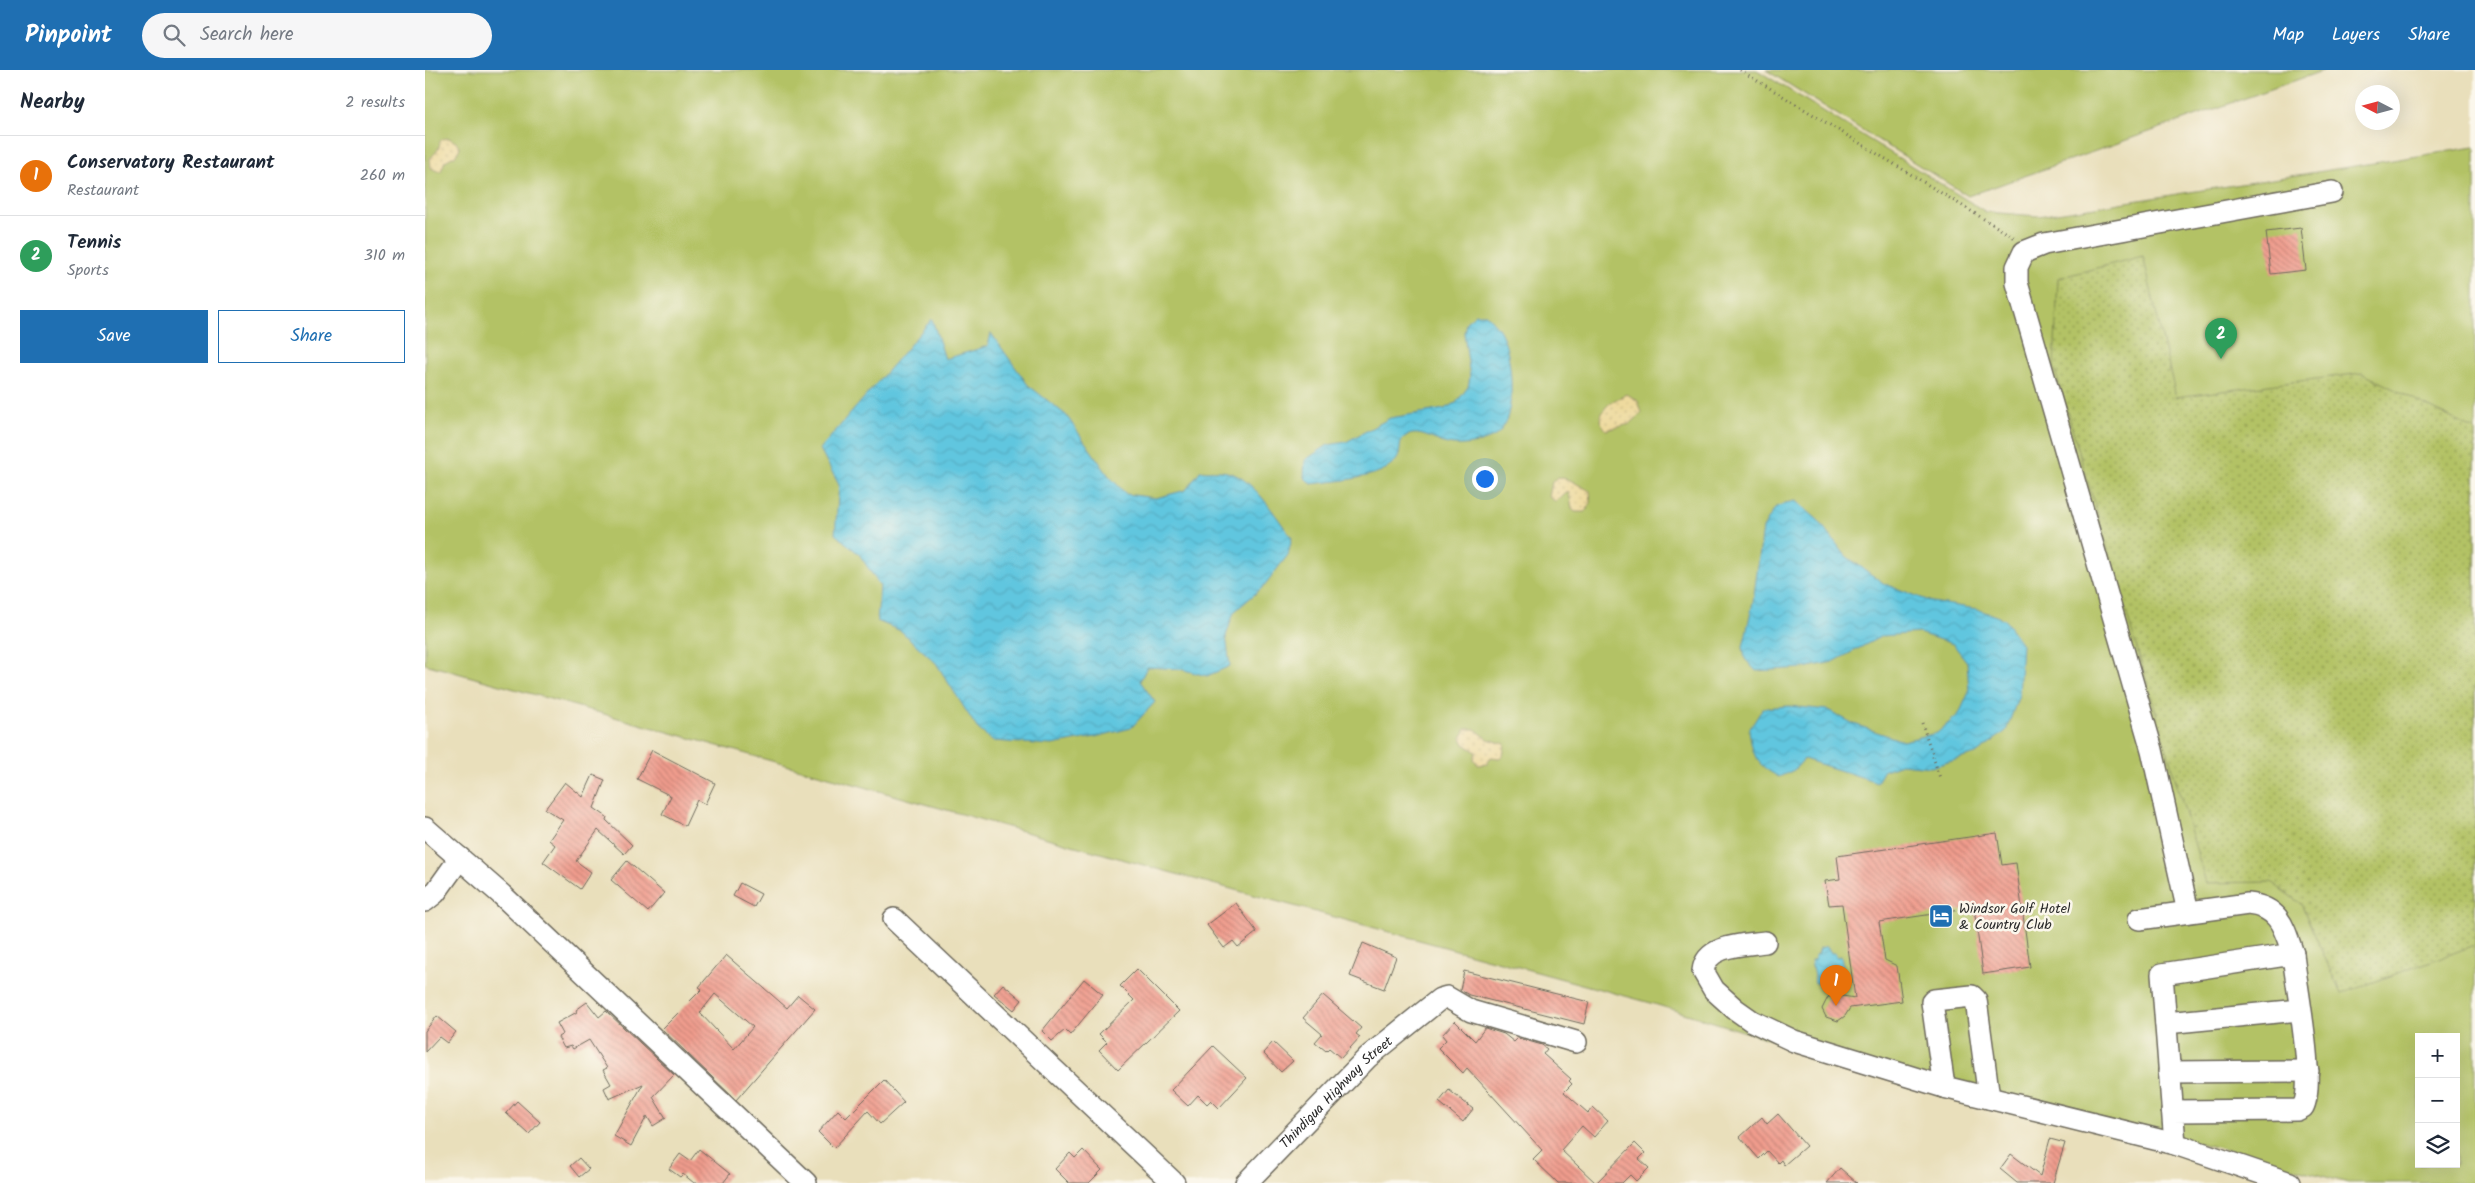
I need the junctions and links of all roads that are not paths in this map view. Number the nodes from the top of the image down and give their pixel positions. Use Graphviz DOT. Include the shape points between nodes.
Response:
graph roads {
  1 [pos="2332,192"];
  2 [pos="425,828"];
  3 [pos="460,858"];
  4 [pos="425,901"];
  5 [pos="2188,912"];
  6 [pos="894,919"];
  7 [pos="2139,920"];
  8 [pos="1765,942"];
  9 [pos="2293,954"];
  10 [pos="2299,1010"];
  11 [pos="2166,1023"];
  12 [pos="1575,1042"];
  13 [pos="2308,1070"];
  14 [pos="2169,1072"];
  15 [pos="1944,1087"];
  16 [pos="1989,1098"];
  17 [pos="2172,1111"];
  18 [pos="2175,1144"];
  19 [pos="806,1183"];
  20 [pos="1174,1183"];
  21 [pos="1246,1183"];
  22 [pos="2290,1183"];
  1 -- 5 [label="street" via="2045,244 2024,252 2017,267 2017,283 2151,750"];
  2 -- 3 [label="street"];
  3 -- 4 [label="street" via="435,893"];
  3 -- 19 [label="street"];
  5 -- 7 [label="street"];
  5 -- 9 [label="street" via="2259,905 2278,919"];
  6 -- 20 [label="street"];
  8 -- 15 [label="street" via="1719,950 1705,963 1703,971 1707,982 1735,1009 1794,1041"];
  9 -- 10 [label="street"];
  9 -- 11 [label="street" via="2163,973"];
  10 -- 11 [label="street"];
  10 -- 13 [label="street"];
  11 -- 14 [label="street"];
  12 -- 21 [label="street, Thindigua Highway Street" via="1471,1012 1447,997 1440,999 1368,1058"];
  13 -- 14 [label="street"];
  13 -- 17 [label="street" via="2306,1101 2297,1110"];
  14 -- 17 [label="street"];
  15 -- 16 [label="street"];
  15 -- 16 [label="street" via="1931,1002 1973,996"];
  16 -- 18 [label="street"];
  17 -- 18 [label="street"];
  18 -- 22 [label="street"];
}
